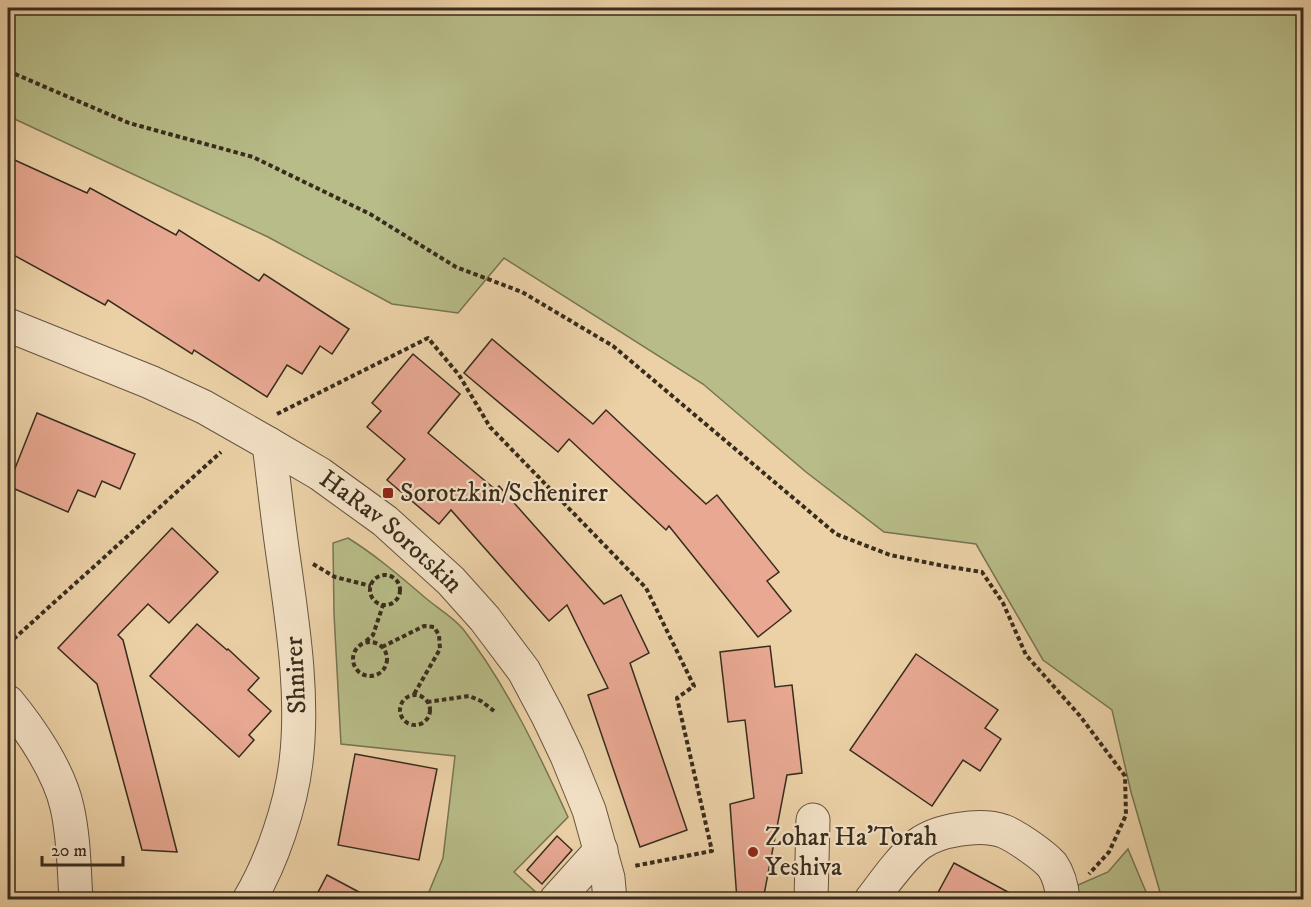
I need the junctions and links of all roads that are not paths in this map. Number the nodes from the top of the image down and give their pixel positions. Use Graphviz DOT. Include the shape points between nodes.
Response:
graph roads {
  1 [pos="8,325"];
  2 [pos="257,437"];
  3 [pos="8,702"];
  4 [pos="813,820"];
  5 [pos="606,874"];
  6 [pos="1063,893"];
  7 [pos="76,900"];
  8 [pos="249,900"];
  9 [pos="556,900"];
  10 [pos="811,900"];
  11 [pos="871,900"];
  1 -- 2 [label="street, HaRav Sorotskin" via="150,382"];
  2 -- 5 [label="street, HaRav Sorotskin" via="320,474 386,521 451,581 484,619 524,671 548,716 589,810"];
  2 -- 8 [label="street, Shnirer" via="284,557 299,714 296,763 288,803 273,849"];
  3 -- 7 [label="street" via="58,778 74,852"];
  4 -- 10 [label="street"];
  5 -- 9 [label="street"];
  6 -- 11 [label="street" via="1052,866 1031,847 1003,831 977,827 948,831 920,844"];
}
